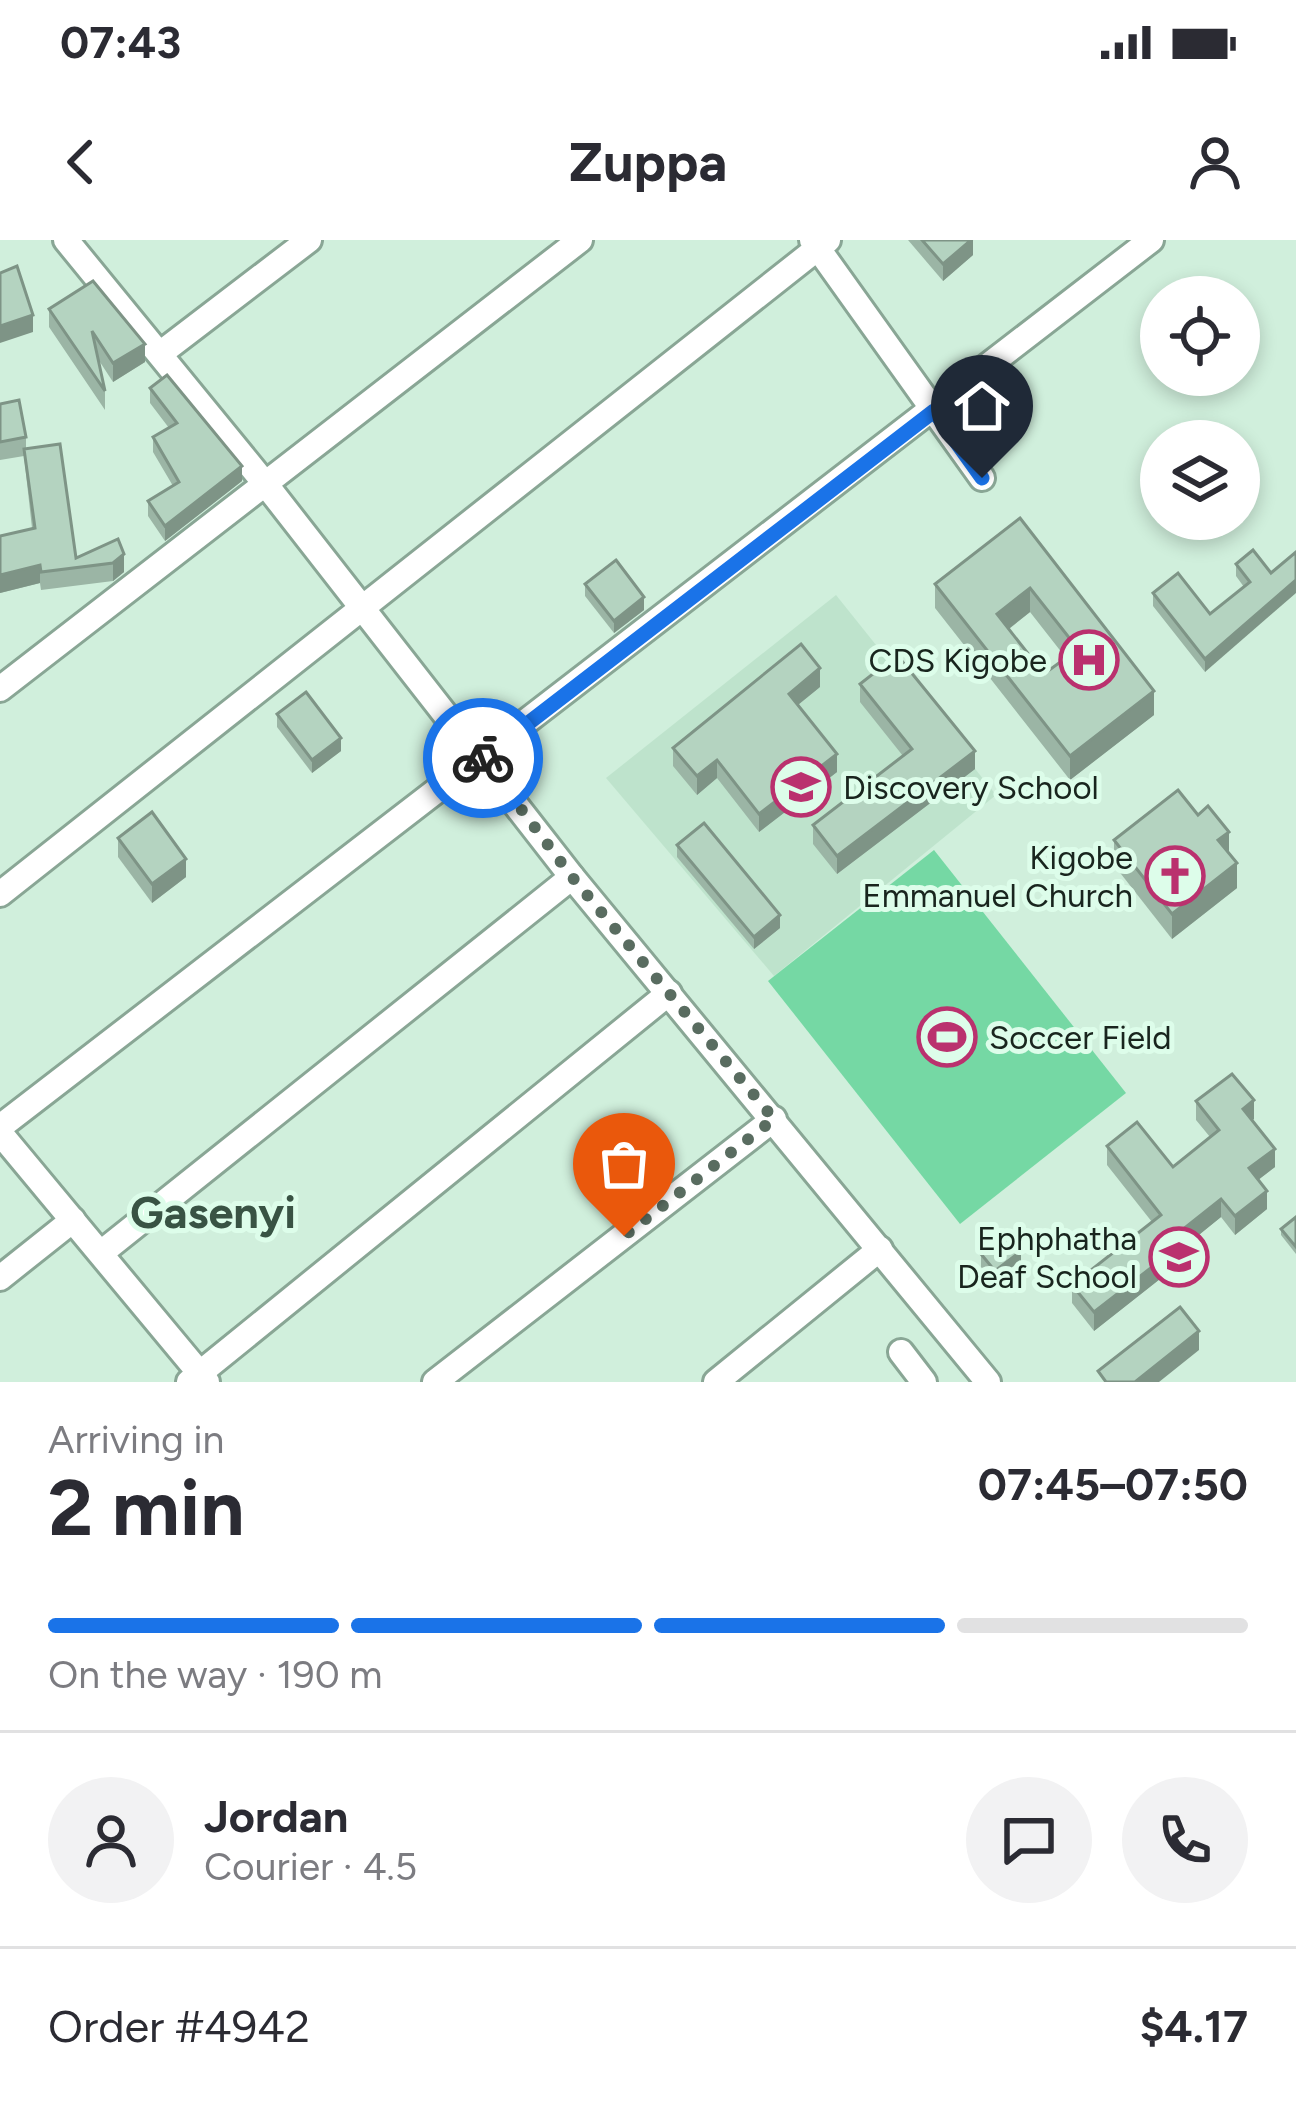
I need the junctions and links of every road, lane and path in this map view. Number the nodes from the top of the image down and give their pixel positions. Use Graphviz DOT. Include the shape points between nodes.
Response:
graph roads {
  1 [pos="66,240"];
  2 [pos="309,240"];
  3 [pos="580,240"];
  4 [pos="1151,240"];
  5 [pos="819,242"];
  6 [pos="161,353"];
  7 [pos="934,411"];
  8 [pos="982,478"];
  9 [pos="267,486"];
  10 [pos="361,604"];
  11 [pos="0,689"];
  12 [pos="482,757"];
  13 [pos="572,877"];
  14 [pos="0,894"];
  15 [pos="669,993"];
  16 [pos="774,1119"];
  17 [pos="0,1130"];
  18 [pos="73,1220"];
  19 [pos="880,1249"];
  20 [pos="101,1253"];
  21 [pos="0,1278"];
  22 [pos="901,1352"];
  23 [pos="199,1379"];
  24 [pos="435,1382"];
  25 [pos="716,1382"];
  26 [pos="924,1382"];
  27 [pos="988,1382"];
  1 -- 6 [label="street"];
  2 -- 6 [label="street"];
  3 -- 9 [label="street"];
  4 -- 7 [label="street"];
  5 -- 7 [label="street"];
  5 -- 10 [label="street"];
  6 -- 9 [label="street"];
  7 -- 8 [label="street"];
  7 -- 12 [label="street"];
  9 -- 10 [label="street"];
  9 -- 11 [label="street"];
  10 -- 12 [label="street"];
  10 -- 14 [label="street"];
  12 -- 13 [label="street"];
  12 -- 17 [label="street"];
  13 -- 15 [label="street"];
  13 -- 20 [label="street"];
  15 -- 16 [label="street"];
  15 -- 23 [label="street"];
  16 -- 19 [label="street"];
  16 -- 24 [label="street"];
  17 -- 18 [label="street"];
  18 -- 20 [label="street"];
  18 -- 21 [label="street"];
  19 -- 25 [label="street"];
  19 -- 27 [label="street"];
  20 -- 23 [label="street"];
  22 -- 26 [label="street"];
}
